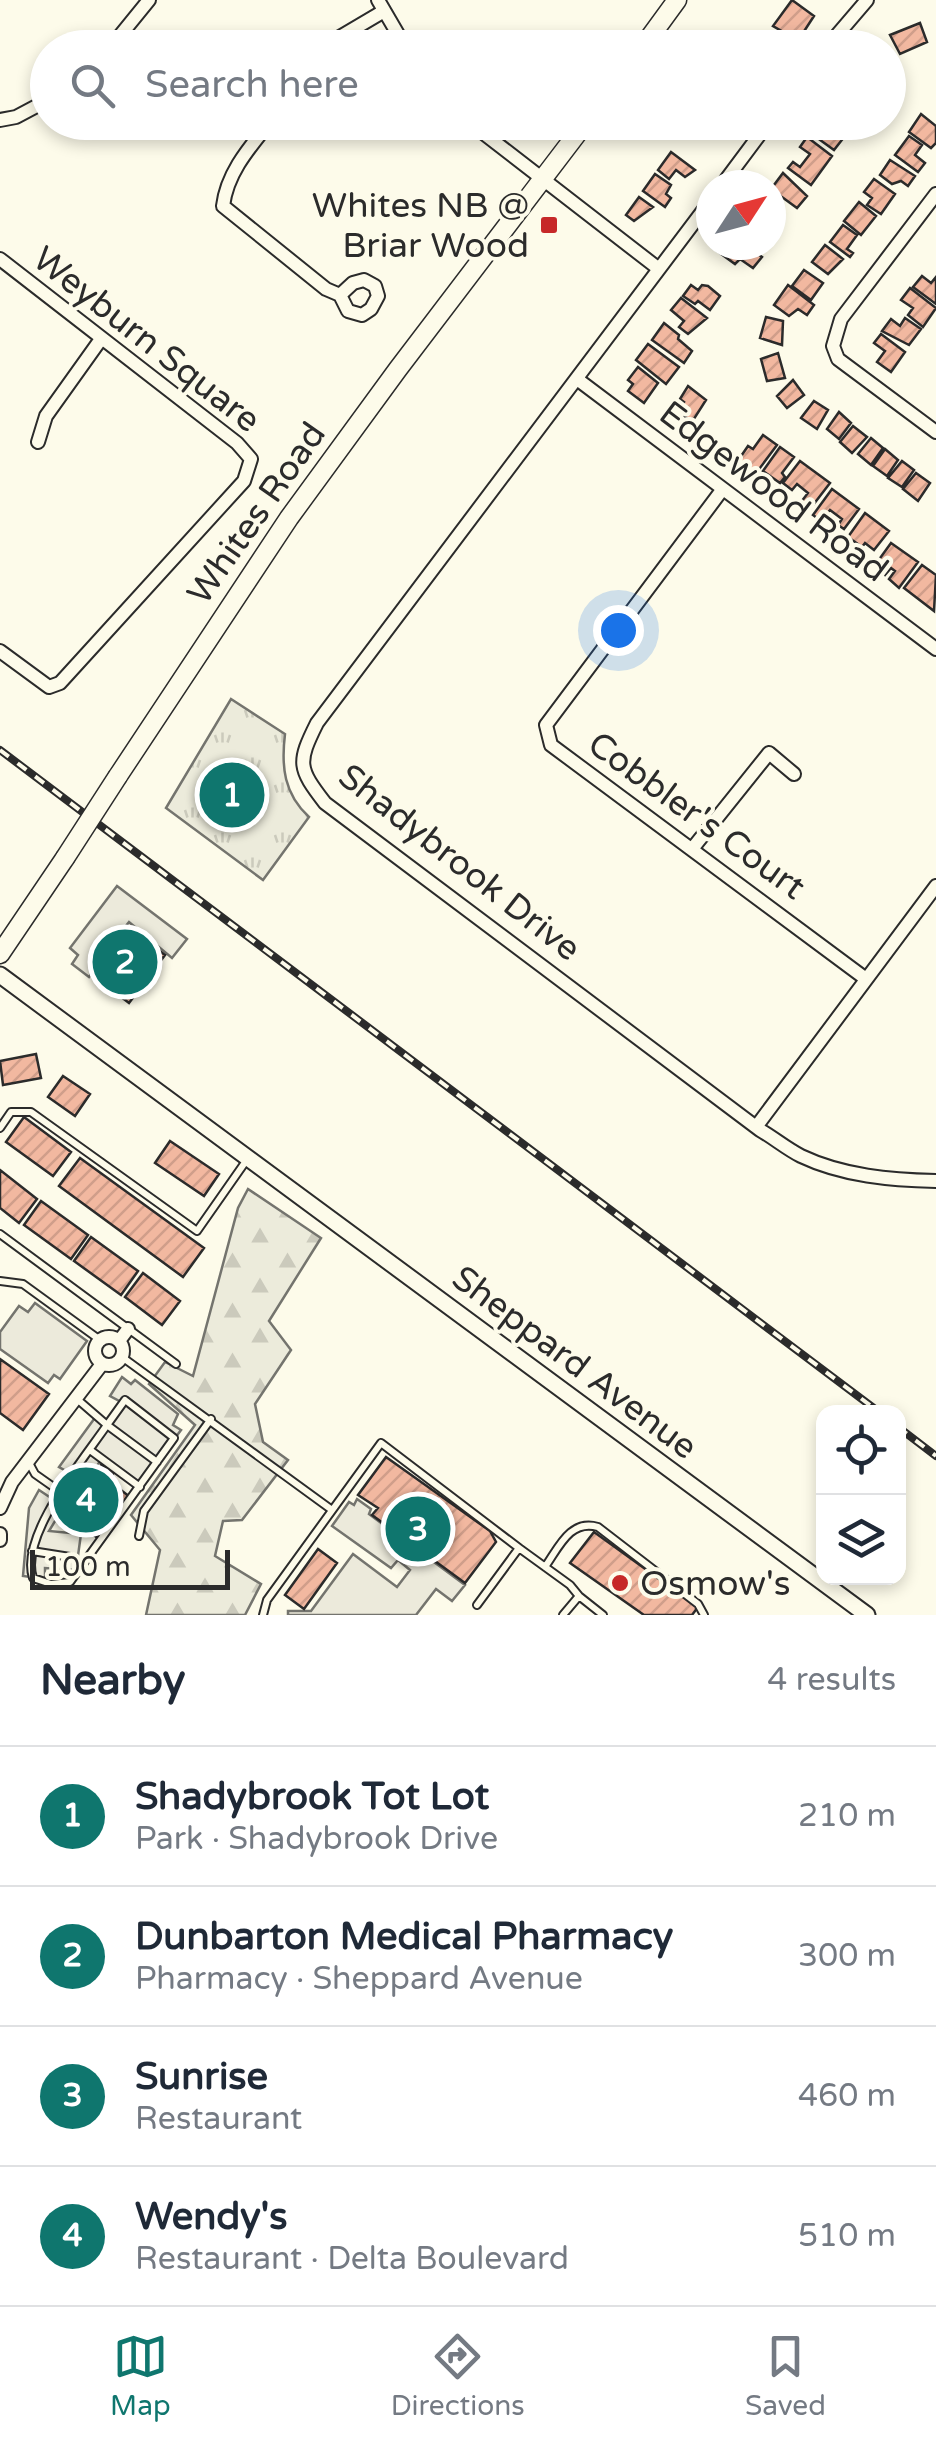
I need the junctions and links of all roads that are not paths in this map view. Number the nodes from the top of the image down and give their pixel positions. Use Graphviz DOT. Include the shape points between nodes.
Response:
graph roads {
  1 [pos="149,0"];
  2 [pos="677,0"];
  3 [pos="866,0"];
  4 [pos="382,5"];
  5 [pos="125,30"];
  6 [pos="349,30"];
  7 [pos="396,30"];
  8 [pos="655,30"];
  9 [pos="841,30"];
  10 [pos="30,110"];
  11 [pos="0,120"];
  12 [pos="256,140"];
  13 [pos="492,140"];
  14 [pos="573,140"];
  15 [pos="756,140"];
  16 [pos="733,170"];
  17 [pos="543,180"];
  18 [pos="936,194"];
  19 [pos="696,220"];
  20 [pos="0,259"];
  21 [pos="659,269"];
  22 [pos="340,295"];
  23 [pos="101,338"];
  24 [pos="577,379"];
  25 [pos="936,432"];
  26 [pos="38,442"];
  27 [pos="722,490"];
  28 [pos="936,649"];
  29 [pos="0,651"];
  30 [pos="794,774"];
  31 [pos="692,849"];
  32 [pos="936,886"];
  33 [pos="0,954"];
  34 [pos="0,975"];
  35 [pos="866,979"];
  36 [pos="756,1127"];
  37 [pos="0,1128"];
  38 [pos="248,1156"];
  39 [pos="936,1181"];
  40 [pos="0,1234"];
  41 [pos="0,1282"];
  42 [pos="128,1329"];
  43 [pos="100,1340"];
  44 [pos="119,1341"];
  45 [pos="122,1357"];
  46 [pos="102,1364"];
  47 [pos="176,1364"];
  48 [pos="76,1398"];
  49 [pos="210,1419"];
  50 [pos="107,1425"];
  51 [pos="90,1450"];
  52 [pos="28,1461"];
  53 [pos="157,1462"];
  54 [pos="140,1487"];
  55 [pos="62,1493"];
  56 [pos="0,1508"];
  57 [pos="332,1510"];
  58 [pos="138,1536"];
  59 [pos="519,1548"];
  60 [pos="32,1551"];
  61 [pos="70,1557"];
  62 [pos="545,1567"];
  63 [pos="578,1596"];
  64 [pos="477,1605"];
  65 [pos="264,1615"];
  66 [pos="563,1615"];
  67 [pos="603,1615"];
  68 [pos="704,1615"];
  69 [pos="867,1615"];
  1 -- 5 [label="street"];
  2 -- 8 [label="main road"];
  3 -- 9 [label="street"];
  4 -- 6 [label="street"];
  4 -- 7 [label="street"];
  10 -- 11 [label="street"];
  12 -- 22 [label="street" via="241,158 223,206"];
  13 -- 17 [label="street"];
  14 -- 17 [label="main road, Whites Road"];
  15 -- 16 [label="street"];
  17 -- 21 [label="street"];
  17 -- 33 [label="main road, Whites Road, bridge" via="289,518"];
  18 -- 25 [label="street" via="840,319 833,346 838,360"];
  19 -- 21 [label="street, Shadybrook Drive"];
  20 -- 23 [label="street, Weyburn Square"];
  21 -- 24 [label="street, Shadybrook Drive"];
  23 -- 26 [label="street" via="46,416"];
  23 -- 29 [label="street, Weyburn Square" via="237,443 251,459 250,469 60,683 49,687"];
  24 -- 27 [label="street, Edgewood Road"];
  24 -- 36 [label="street, Shadybrook Drive" via="317,724 302,755 304,776 325,802"];
  27 -- 28 [label="street, Edgewood Road"];
  27 -- 31 [label="street, Cobbler's Court" via="546,725 551,745"];
  30 -- 31 [label="street" via="769,753"];
  31 -- 35 [label="street, Cobbler's Court"];
  32 -- 35 [label="street"];
  34 -- 38 [label="street, Sheppard Avenue"];
  35 -- 36 [label="street"];
  36 -- 39 [label="street, Shadybrook Drive" via="802,1156 849,1172"];
  37 -- 38 [label="lane" via="12,1112 31,1112 197,1230"];
  38 -- 69 [label="street, Sheppard Avenue"];
  40 -- 42 [label="lane"];
  41 -- 43 [label="lane" via="24,1284"];
  42 -- 44 [label="street"];
  42 -- 47 [label="lane"];
  43 -- 44 [label="street"];
  43 -- 46 [label="street" via="95,1352"];
  44 -- 45 [label="street"];
  45 -- 46 [label="street"];
  45 -- 49 [label="lane"];
  46 -- 48 [label="street"];
  48 -- 50 [label="lane"];
  48 -- 52 [label="street"];
  49 -- 57 [label="lane"];
  49 -- 58 [label="lane" via="144,1511"];
  50 -- 51 [label="lane"];
  50 -- 53 [label="lane"];
  50 -- 53 [label="lane" via="125,1400 174,1438"];
  51 -- 54 [label="lane"];
  51 -- 55 [label="lane"];
  52 -- 55 [label="lane"];
  52 -- 56 [label="street"];
  53 -- 54 [label="lane"];
  54 -- 60 [label="lane" via="70,1582 34,1578"];
  55 -- 60 [label="lane"];
  57 -- 59 [label="lane" via="381,1443"];
  57 -- 65 [label="lane" via="267,1600"];
  59 -- 62 [label="lane"];
  59 -- 64 [label="lane"];
  60 -- 61 [label="lane"];
  62 -- 63 [label="lane"];
  62 -- 68 [label="lane" via="573,1528 585,1523 698,1604"];
  63 -- 66 [label="lane"];
  63 -- 67 [label="lane"];
}
